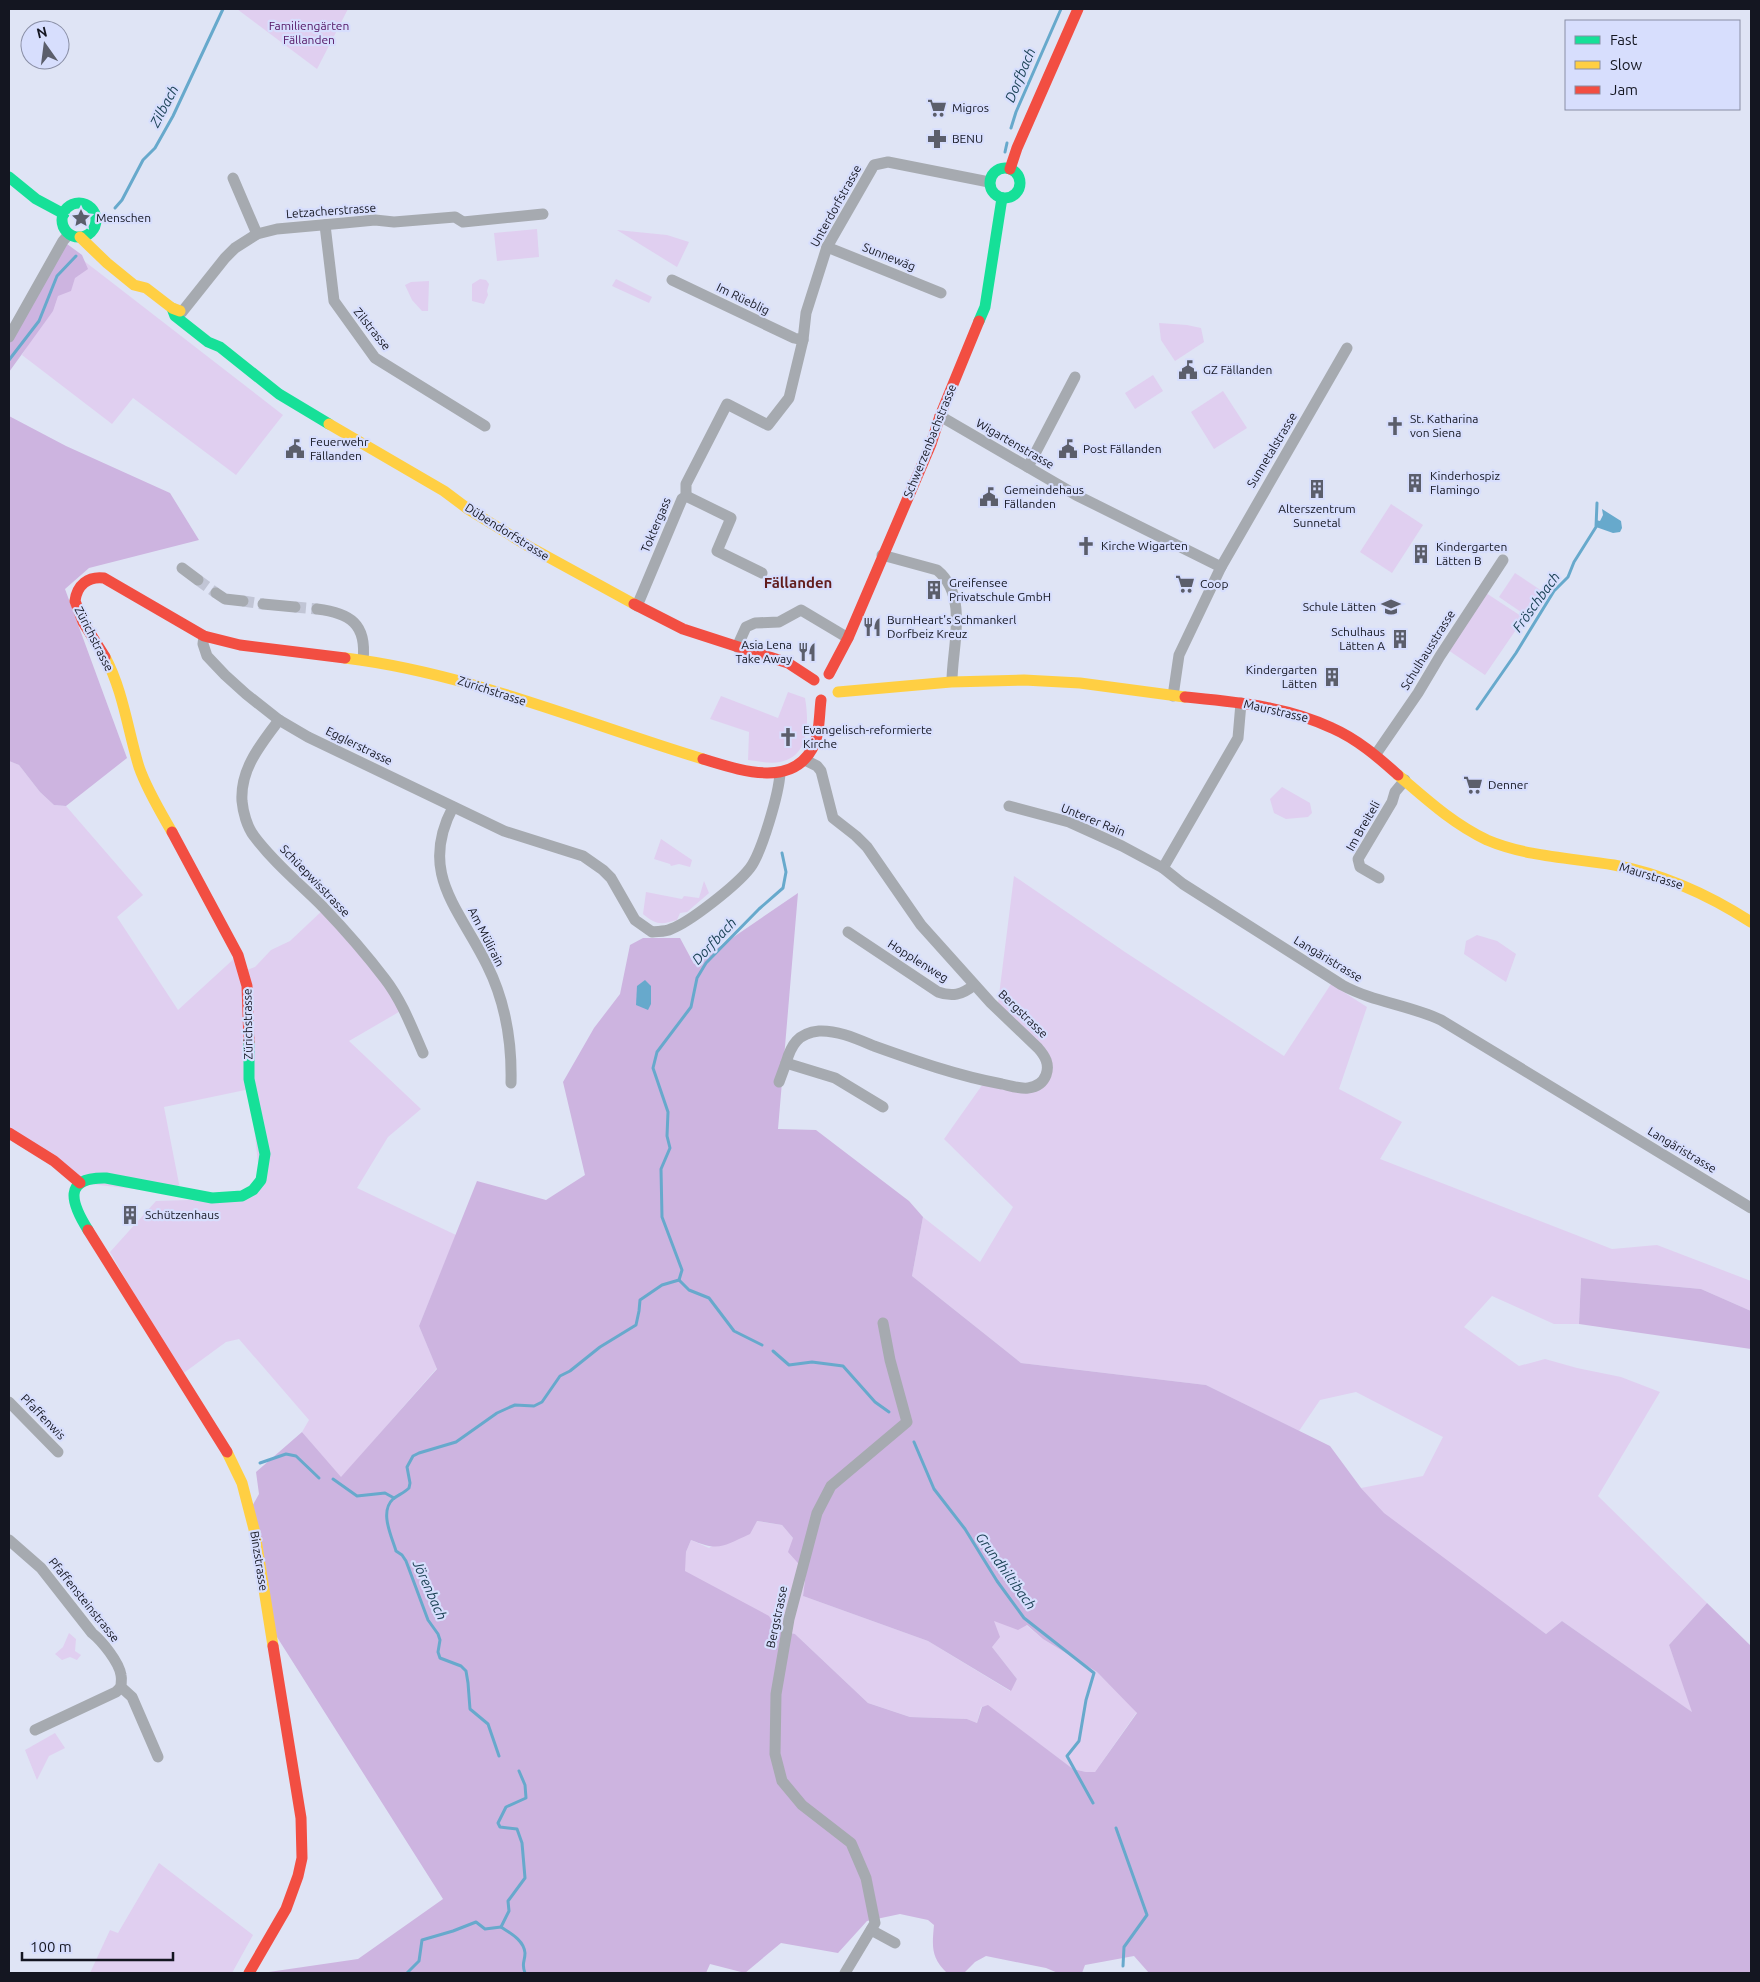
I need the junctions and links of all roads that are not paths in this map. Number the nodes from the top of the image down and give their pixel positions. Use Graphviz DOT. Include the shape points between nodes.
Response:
graph roads {
  1 [pos="1078,9"];
  2 [pos="1010,169"];
  3 [pos="9,177"];
  4 [pos="233,178"];
  5 [pos="989,182"];
  6 [pos="1002,198"];
  7 [pos="64,214"];
  8 [pos="543,214"];
  9 [pos="325,224"];
  10 [pos="94,228"];
  11 [pos="257,234"];
  12 [pos="74,235"];
  13 [pos="827,246"];
  14 [pos="672,280"];
  15 [pos="146,288"];
  16 [pos="941,293"];
  17 [pos="177,310"];
  18 [pos="9,337"];
  19 [pos="803,340"];
  20 [pos="1347,348"];
  21 [pos="1076,378"];
  22 [pos="727,404"];
  23 [pos="940,416"];
  24 [pos="485,426"];
  25 [pos="1028,467"];
  26 [pos="686,496"];
  27 [pos="882,555"];
  28 [pos="1503,560"];
  29 [pos="1221,567"];
  30 [pos="182,568"];
  31 [pos="762,573"];
  32 [pos="198,580"];
  33 [pos="216,593"];
  34 [pos="243,601"];
  35 [pos="263,604"];
  36 [pos="637,606"];
  37 [pos="295,607"];
  38 [pos="317,609"];
  39 [pos="204,636"];
  40 [pos="848,638"];
  41 [pos="737,647"];
  42 [pos="363,660"];
  43 [pos="829,674"];
  44 [pos="814,680"];
  45 [pos="952,681"];
  46 [pos="838,692"];
  47 [pos="1173,696"];
  48 [pos="821,700"];
  49 [pos="1241,703"];
  50 [pos="280,720"];
  51 [pos="1376,754"];
  52 [pos="805,760"];
  53 [pos="780,773"];
  54 [pos="1405,780"];
  55 [pos="1009,806"];
  56 [pos="452,807"];
  57 [pos="1163,868"];
  58 [pos="1379,878"];
  59 [pos="1751,922"];
  60 [pos="848,932"];
  61 [pos="974,985"];
  62 [pos="423,1053"];
  63 [pos="786,1063"];
  64 [pos="779,1082"];
  65 [pos="511,1083"];
  66 [pos="883,1106"];
  67 [pos="9,1133"];
  68 [pos="80,1183"];
  69 [pos="1751,1208"];
  70 [pos="883,1323"];
  71 [pos="9,1402"];
  72 [pos="58,1452"];
  73 [pos="9,1540"];
  74 [pos="121,1687"];
  75 [pos="35,1730"];
  76 [pos="158,1757"];
  77 [pos="873,1927"];
  78 [pos="895,1943"];
  79 [pos="249,1973"];
  80 [pos="844,1973"];
  1 -- 2 [label="main road"];
  2 -- 5 [label="main road" via="999,169"];
  2 -- 6 [label="main road" via="1018,176 1019,188 1014,196"];
  3 -- 7 [label="main road" via="36,199"];
  4 -- 11 [label="street"];
  5 -- 6 [label="main road" via="994,194"];
  5 -- 13 [label="street, Unterdorfstrasse" via="888,162 874,165"];
  6 -- 23 [label="main road, Schwerzenbachstrasse" via="985,307"];
  7 -- 10 [label="main road, Dübendorfstrasse" via="74,204 87,205 96,215"];
  7 -- 12 [label="main road" via="63,224"];
  8 -- 9 [label="street, Letzacherstrasse" via="463,222 455,217"];
  9 -- 11 [label="street, Letzacherstrasse"];
  9 -- 24 [label="street, Zilstrasse" via="334,301 375,358"];
  10 -- 12 [label="main road" via="90,233"];
  10 -- 15 [label="main road, Dübendorfstrasse" via="103,246 140,277"];
  11 -- 17 [label="street, Letzacherstrasse" via="235,248"];
  12 -- 15 [label="main road, Dübendorfstrasse" via="134,285"];
  12 -- 18 [label="street" via="63,241"];
  13 -- 16 [label="street, Sunnewäg"];
  13 -- 19 [label="street, Unterdorfstrasse" via="806,313"];
  14 -- 19 [label="street, Im Rüeblig"];
  15 -- 17 [label="main road, Dübendorfstrasse"];
  17 -- 36 [label="main road, Dübendorfstrasse" via="214,336 220,348 258,379 298,406 528,546"];
  19 -- 22 [label="street, Unterdorfstrasse" via="789,398 768,425"];
  20 -- 29 [label="street, Sunnetalstrasse"];
  21 -- 25 [label="street"];
  22 -- 26 [label="street, Toktergass" via="686,484"];
  23 -- 25 [label="street, Wigartenstrasse"];
  23 -- 27 [label="main road, Schwerzenbachstrasse"];
  25 -- 29 [label="street, Wigartenstrasse" via="1076,495"];
  26 -- 31 [label="street" via="731,518 717,551"];
  26 -- 36 [label="street, Toktergass"];
  27 -- 40 [label="main road, Schwerzenbachstrasse"];
  27 -- 45 [label="street" via="929,567 948,583 957,618"];
  28 -- 51 [label="street, Schulhausstrasse"];
  29 -- 47 [label="street" via="1179,655"];
  30 -- 32 [label="street"];
  33 -- 34 [label="street" via="225,600"];
  35 -- 37 [label="street"];
  36 -- 41 [label="main road, Dübendorfstrasse" via="683,629"];
  38 -- 42 [label="street" via="336,612 356,625 364,640"];
  39 -- 42 [label="main road, Zürichstrasse" via="234,644"];
  39 -- 50 [label="street, Egglerstrasse" via="207,656 246,694"];
  39 -- 68 [label="main road, Zürichstrasse" via="104,578 88,580 76,593 79,614 112,673 146,785 244,971 249,990 250,1080 264,1149 265,1171 252,1191 222,1199 106,1178 87,1178"];
  40 -- 41 [label="street" via="800,610 779,622 755,623 746,627"];
  40 -- 43 [label="main road, Schwerzenbachstrasse"];
  41 -- 44 [label="main road, Dübendorfstrasse" via="788,663"];
  42 -- 53 [label="main road, Zürichstrasse" via="446,676 732,767"];
  43 -- 44 [label="main road"];
  43 -- 46 [label="main road" via="836,679"];
  44 -- 48 [label="main road" via="812,690"];
  45 -- 46 [label="main road, Maurstrasse"];
  45 -- 47 [label="main road, Maurstrasse" via="1052,681"];
  46 -- 48 [label="main road" via="832,700"];
  47 -- 49 [label="main road, Maurstrasse"];
  48 -- 52 [label="main road" via="813,747"];
  49 -- 51 [label="main road, Maurstrasse" via="1303,715 1333,728"];
  49 -- 57 [label="street" via="1238,738"];
  50 -- 56 [label="street, Egglerstrasse" via="308,737"];
  50 -- 62 [label="street, Schüepwisstrasse" via="254,754 242,792 246,818 253,835 330,915 386,980 404,1009"];
  51 -- 54 [label="main road, Maurstrasse"];
  52 -- 53 [label="main road, Zürichstrasse"];
  52 -- 61 [label="street, Bergstrasse" via="821,771 833,818 867,848 921,925"];
  53 -- 56 [label="street, Egglerstrasse" via="780,786 758,855 751,867 722,894 685,921 670,930 652,932 636,920 611,878 593,863 569,851 504,831"];
  54 -- 58 [label="street, Im Breiteli" via="1358,859 1360,867"];
  54 -- 59 [label="main road, Maurstrasse" via="1452,819 1487,839 1524,852 1657,875 1715,899"];
  55 -- 57 [label="street, Unterer Rain" via="1069,822"];
  56 -- 65 [label="street, Am Mülirain" via="441,833 442,879 488,966 498,995 510,1046"];
  57 -- 69 [label="street, Langäristrasse" via="1342,985 1368,997 1422,1011 1441,1020"];
  60 -- 61 [label="street, Hopplenweg" via="938,992 961,994"];
  61 -- 63 [label="street, Bergstrasse" via="1045,1055 1047,1071 1038,1085 1022,1088 985,1081 846,1035 819,1031 802,1035 792,1044"];
  63 -- 64 [label="street, Bergstrasse"];
  63 -- 66 [label="street" via="835,1078"];
  67 -- 68 [label="main road" via="54,1161"];
  68 -- 79 [label="main road, Binzstrasse" via="73,1198 78,1212 224,1444 242,1483 255,1533 303,1839 299,1875 290,1903"];
  70 -- 77 [label="street, Bergstrasse" via="907,1422 831,1486 817,1513 789,1619 776,1702 775,1754 782,1780 802,1805 851,1843 866,1878"];
  71 -- 72 [label="street, Pfaffenwis"];
  73 -- 74 [label="street, Pfaffensteinstrasse" via="41,1568 100,1640 118,1666"];
  74 -- 75 [label="street"];
  74 -- 76 [label="street, Pfaffensteinstrasse" via="132,1697"];
  77 -- 78 [label="street"];
  77 -- 80 [label="street"];
}
